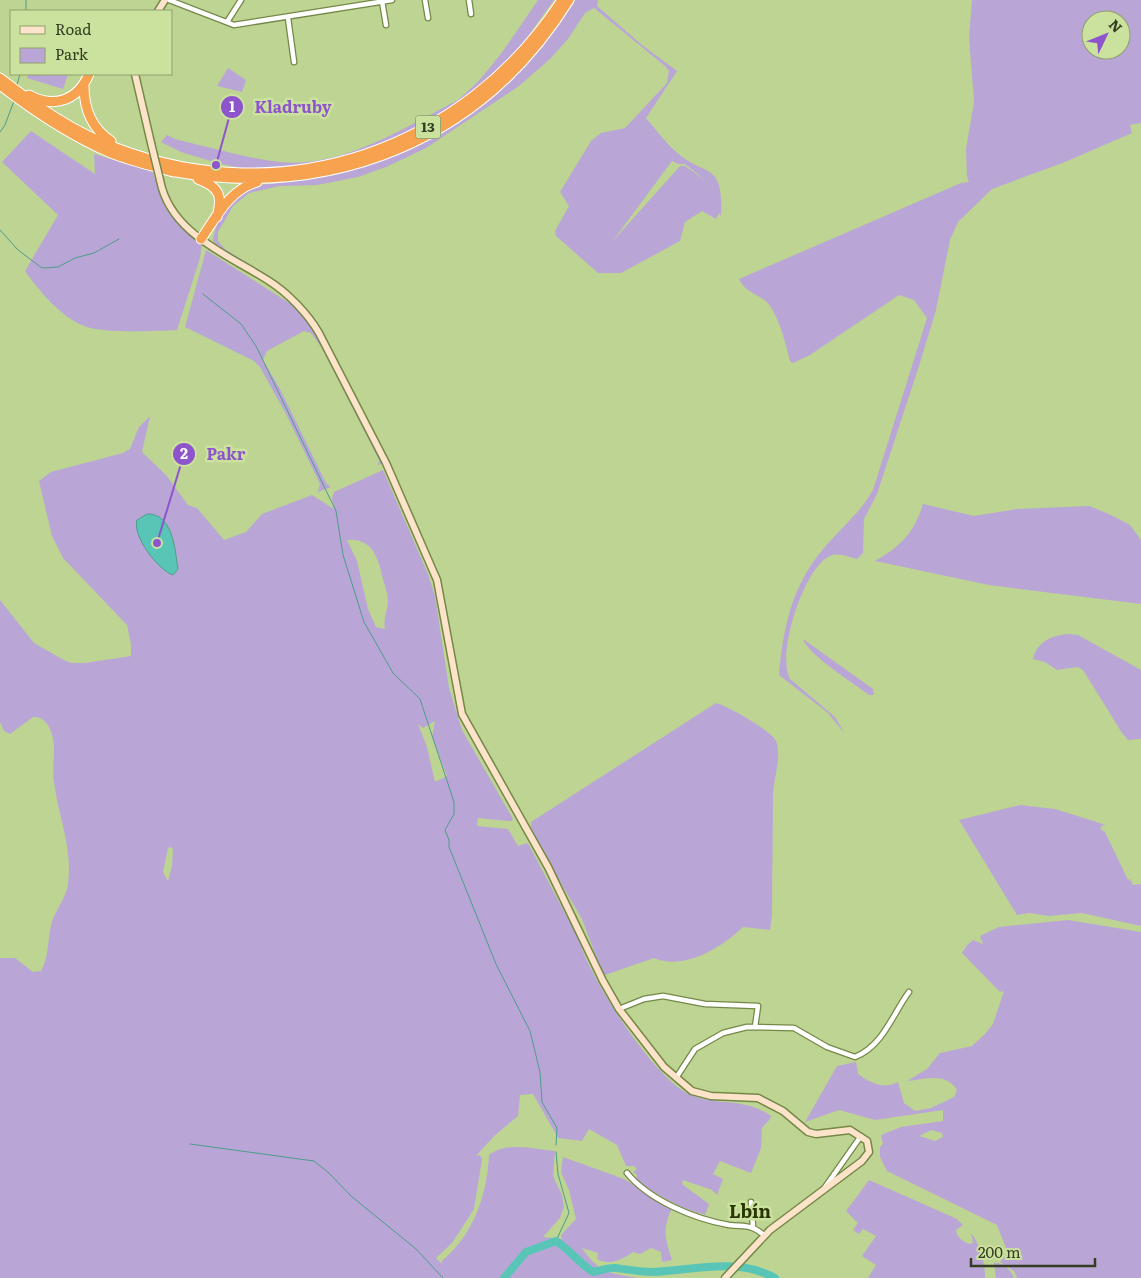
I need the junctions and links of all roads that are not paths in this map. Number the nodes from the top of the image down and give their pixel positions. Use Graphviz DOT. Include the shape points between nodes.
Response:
graph roads {
  1 [pos="169,0"];
  2 [pos="241,0"];
  3 [pos="392,0"];
  4 [pos="425,0"];
  5 [pos="468,0"];
  6 [pos="558,0"];
  7 [pos="562,0"];
  8 [pos="569,0"];
  9 [pos="382,2"];
  10 [pos="471,14"];
  11 [pos="288,18"];
  12 [pos="428,18"];
  13 [pos="227,22"];
  14 [pos="386,25"];
  15 [pos="521,54"];
  16 [pos="294,62"];
  17 [pos="89,75"];
  18 [pos="135,75"];
  19 [pos="2,82"];
  20 [pos="84,86"];
  21 [pos="170,167"];
  22 [pos="264,179"];
  23 [pos="217,217"];
  24 [pos="201,239"];
  25 [pos="909,992"];
  26 [pos="620,1009"];
  27 [pos="756,1026"];
  28 [pos="676,1078"];
  29 [pos="861,1136"];
  30 [pos="627,1173"];
  31 [pos="823,1190"];
  32 [pos="751,1202"];
  33 [pos="753,1226"];
  34 [pos="764,1235"];
  35 [pos="725,1278"];
  1 -- 13 [label="street"];
  2 -- 13 [label="street"];
  3 -- 9 [label="street"];
  4 -- 12 [label="street"];
  5 -- 10 [label="street"];
  6 -- 15 [label="highway"];
  7 -- 15 [label="highway, 13"];
  8 -- 22 [label="highway, 13" via="547,32 509,75 449,122 411,142 354,165 317,174"];
  9 -- 11 [label="street"];
  9 -- 14 [label="street"];
  11 -- 13 [label="street" via="240,24"];
  11 -- 16 [label="street"];
  15 -- 21 [label="highway, 13" via="487,86 445,117 353,159 315,168 262,173"];
  17 -- 20 [label="highway"];
  18 -- 24 [label="street, bridge" via="164,194 176,215"];
  19 -- 20 [label="highway" via="50,102 66,100"];
  19 -- 21 [label="highway, 13" via="86,134"];
  20 -- 21 [label="highway" via="90,117 104,137"];
  21 -- 22 [label="highway, 13" via="201,176"];
  21 -- 23 [label="highway" via="214,187 220,199"];
  22 -- 23 [label="highway" via="237,191"];
  23 -- 24 [label="highway"];
  24 -- 26 [label="street" via="281,289 313,324 351,393 386,463 437,580 462,714 548,867"];
  25 -- 27 [label="street" via="878,1042 855,1057 827,1047 794,1028"];
  26 -- 27 [label="street" via="644,999 663,996 705,1004 758,1006"];
  26 -- 28 [label="street" via="642,1041"];
  27 -- 28 [label="street" via="736,1029 708,1040 690,1054"];
  28 -- 29 [label="street" via="692,1091 703,1094 767,1101 808,1132 845,1130"];
  29 -- 31 [label="street"];
  29 -- 31 [label="street" via="870,1146 867,1156"];
  30 -- 33 [label="street" via="634,1182 693,1216"];
  31 -- 34 [label="street"];
  32 -- 33 [label="street"];
  33 -- 34 [label="street"];
  34 -- 35 [label="street"];
}
